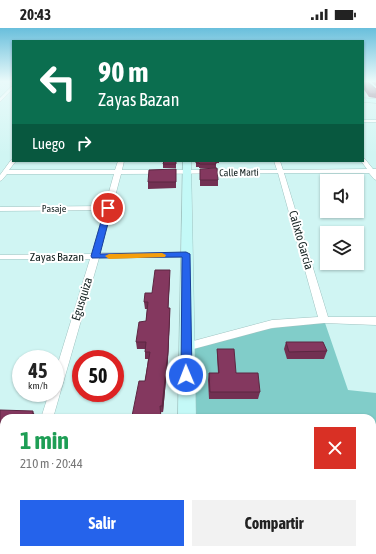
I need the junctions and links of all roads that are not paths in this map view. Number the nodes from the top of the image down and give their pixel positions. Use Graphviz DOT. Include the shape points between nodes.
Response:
graph roads {
  1 [pos="364,121"];
  2 [pos="376,121"];
  3 [pos="364,161"];
  4 [pos="12,162"];
  5 [pos="121,162"];
  6 [pos="277,162"];
  7 [pos="187,167"];
  8 [pos="374,170"];
  9 [pos="281,171"];
  10 [pos="5,172"];
  11 [pos="118,172"];
  12 [pos="376,178"];
  13 [pos="0,179"];
  14 [pos="0,208"];
  15 [pos="108,208"];
  16 [pos="186,254"];
  17 [pos="95,256"];
  18 [pos="0,257"];
  19 [pos="324,320"];
  20 [pos="376,321"];
  21 [pos="186,347"];
  22 [pos="64,361"];
  23 [pos="52,402"];
  24 [pos="48,414"];
  25 [pos="187,414"];
  1 -- 2 [label="street"];
  3 -- 8 [label="street"];
  4 -- 10 [label="street"];
  5 -- 11 [label="street, Egusquiza"];
  6 -- 9 [label="street, Calixto García"];
  7 -- 9 [label="street, Calle Marti"];
  7 -- 11 [label="street, Calle Marti"];
  7 -- 16 [label="main road"];
  8 -- 9 [label="street, Calle Marti"];
  8 -- 12 [label="street"];
  9 -- 19 [label="street, Calixto García"];
  10 -- 11 [label="street, Calle Marti"];
  10 -- 13 [label="street"];
  11 -- 15 [label="street, Egusquiza"];
  14 -- 15 [label="street, Pasaje"];
  15 -- 17 [label="street, Egusquiza"];
  16 -- 17 [label="street, Zayas Bazan"];
  16 -- 21 [label="main road"];
  17 -- 18 [label="street, Zayas Bazan"];
  17 -- 22 [label="street, Egusquiza"];
  19 -- 20 [label="street"];
  19 -- 21 [label="street" via="272,324"];
  21 -- 25 [label="main road"];
  23 -- 24 [label="street, Egusquiza"];
}
